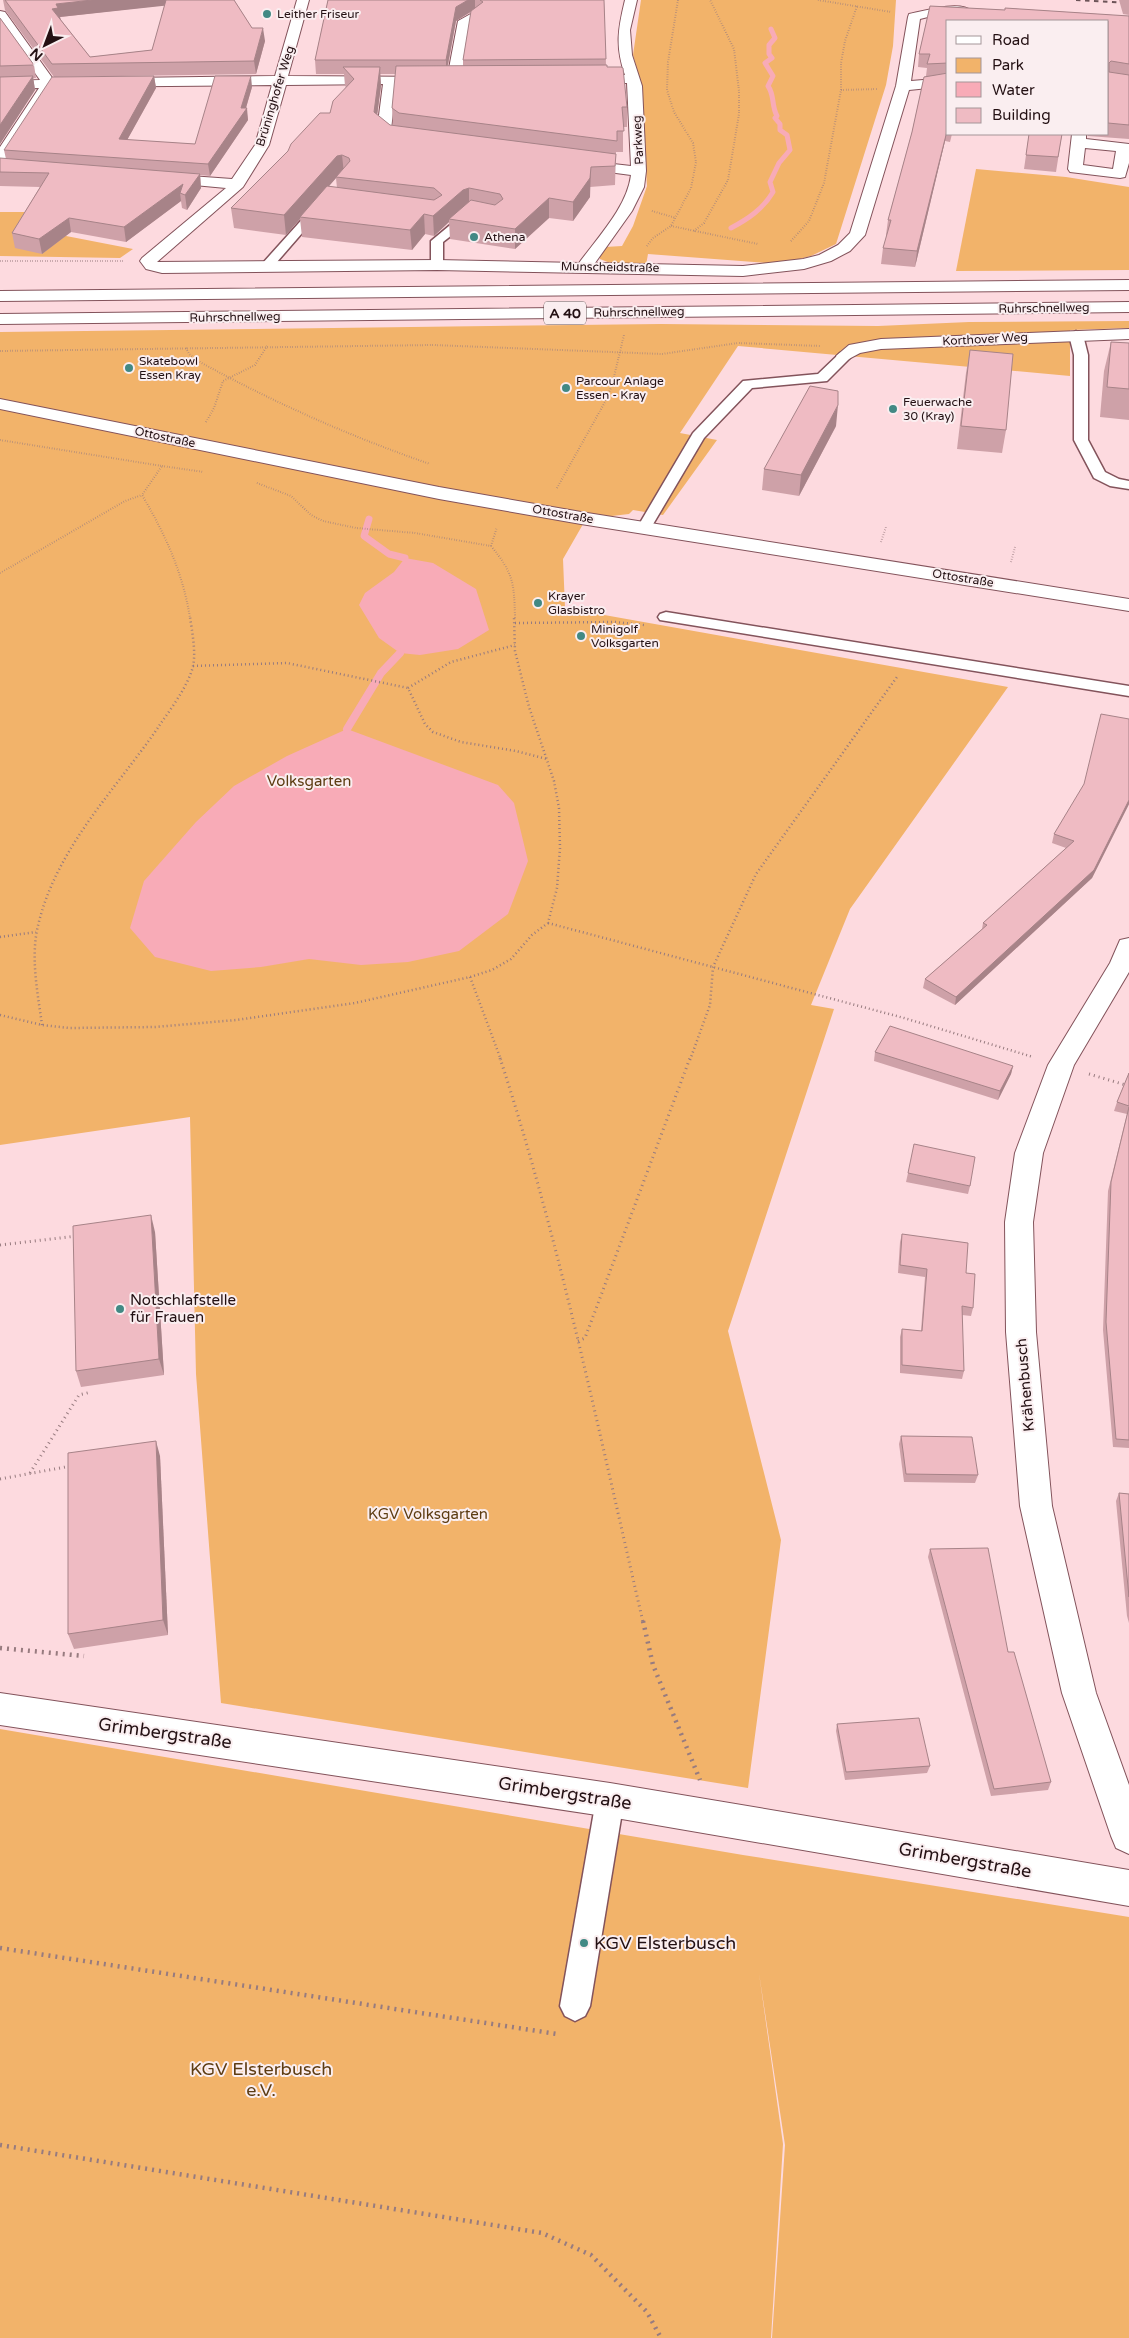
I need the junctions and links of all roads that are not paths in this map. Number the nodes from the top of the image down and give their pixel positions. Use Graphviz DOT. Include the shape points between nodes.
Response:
graph roads {
  1 [pos="303,0"];
  2 [pos="631,0"];
  3 [pos="980,12"];
  4 [pos="0,15"];
  5 [pos="476,15"];
  6 [pos="573,79"];
  7 [pos="634,79"];
  8 [pos="390,80"];
  9 [pos="282,81"];
  10 [pos="946,82"];
  11 [pos="49,83"];
  12 [pos="0,85"];
  13 [pos="903,86"];
  14 [pos="1078,139"];
  15 [pos="424,144"];
  16 [pos="1127,148"];
  17 [pos="560,161"];
  18 [pos="3,165"];
  19 [pos="639,171"];
  20 [pos="144,176"];
  21 [pos="238,184"];
  22 [pos="326,200"];
  23 [pos="487,218"];
  24 [pos="150,263"];
  25 [pos="437,265"];
  26 [pos="585,266"];
  27 [pos="266,267"];
  28 [pos="1129,285"];
  29 [pos="0,296"];
  30 [pos="1129,307"];
  31 [pos="0,319"];
  32 [pos="1129,334"];
  33 [pos="1076,335"];
  34 [pos="850,353"];
  35 [pos="0,404"];
  36 [pos="1129,485"];
  37 [pos="644,528"];
  38 [pos="1129,605"];
  39 [pos="666,617"];
  40 [pos="1129,691"];
  41 [pos="1129,946"];
  42 [pos="0,1709"];
  43 [pos="610,1800"];
  44 [pos="1129,1836"];
  45 [pos="1129,1888"];
  46 [pos="575,2006"];
  1 -- 9 [label="main road, Brüninghofer Weg"];
  2 -- 7 [label="main road, Parkweg" via="624,30 625,55"];
  3 -- 13 [label="main road, Munscheidstraße" via="943,10 914,17"];
  4 -- 11 [label="main road"];
  5 -- 8 [label="main road" via="464,22 458,80"];
  6 -- 7 [label="main road"];
  7 -- 19 [label="main road, Parkweg"];
  8 -- 9 [label="main road"];
  8 -- 15 [label="main road" via="384,131 396,139"];
  9 -- 11 [label="main road"];
  9 -- 21 [label="main road, Brüninghofer Weg" via="262,145"];
  10 -- 13 [label="main road"];
  11 -- 12 [label="main road"];
  11 -- 18 [label="main road"];
  13 -- 26 [label="main road, Munscheidstraße" via="857,235 844,248 804,264 743,270"];
  14 -- 16 [label="main road"];
  14 -- 16 [label="main road" via="1074,169 1120,174"];
  17 -- 19 [label="main road"];
  19 -- 26 [label="main road, Parkweg" via="630,201"];
  20 -- 21 [label="main road"];
  21 -- 24 [label="main road, Brüninghofer Weg"];
  22 -- 27 [label="lane"];
  23 -- 25 [label="lane" via="469,214 437,241"];
  24 -- 27 [label="main road, Munscheidstraße" via="162,268"];
  25 -- 26 [label="main road, Munscheidstraße"];
  25 -- 27 [label="main road, Munscheidstraße"];
  28 -- 29 [label="main road, Ruhrschnellweg / A 40"];
  30 -- 31 [label="main road, Ruhrschnellweg / A 40"];
  32 -- 33 [label="main road, Korthover Weg"];
  33 -- 34 [label="main road, Korthover Weg" via="881,344"];
  33 -- 36 [label="lane" via="1081,354 1081,440 1099,474 1115,483"];
  34 -- 37 [label="lane" via="822,378 748,384 698,436"];
  35 -- 37 [label="main road, Ottostraße" via="429,491"];
  37 -- 38 [label="main road, Ottostraße"];
  39 -- 40 [label="lane"];
  41 -- 44 [label="main road, Krähenbusch" via="1061,1065 1029,1153 1019,1222 1020,1332 1036,1506 1079,1693"];
  42 -- 43 [label="main road, Grimbergstraße"];
  43 -- 45 [label="main road, Grimbergstraße"];
  43 -- 46 [label="lane"];
}
